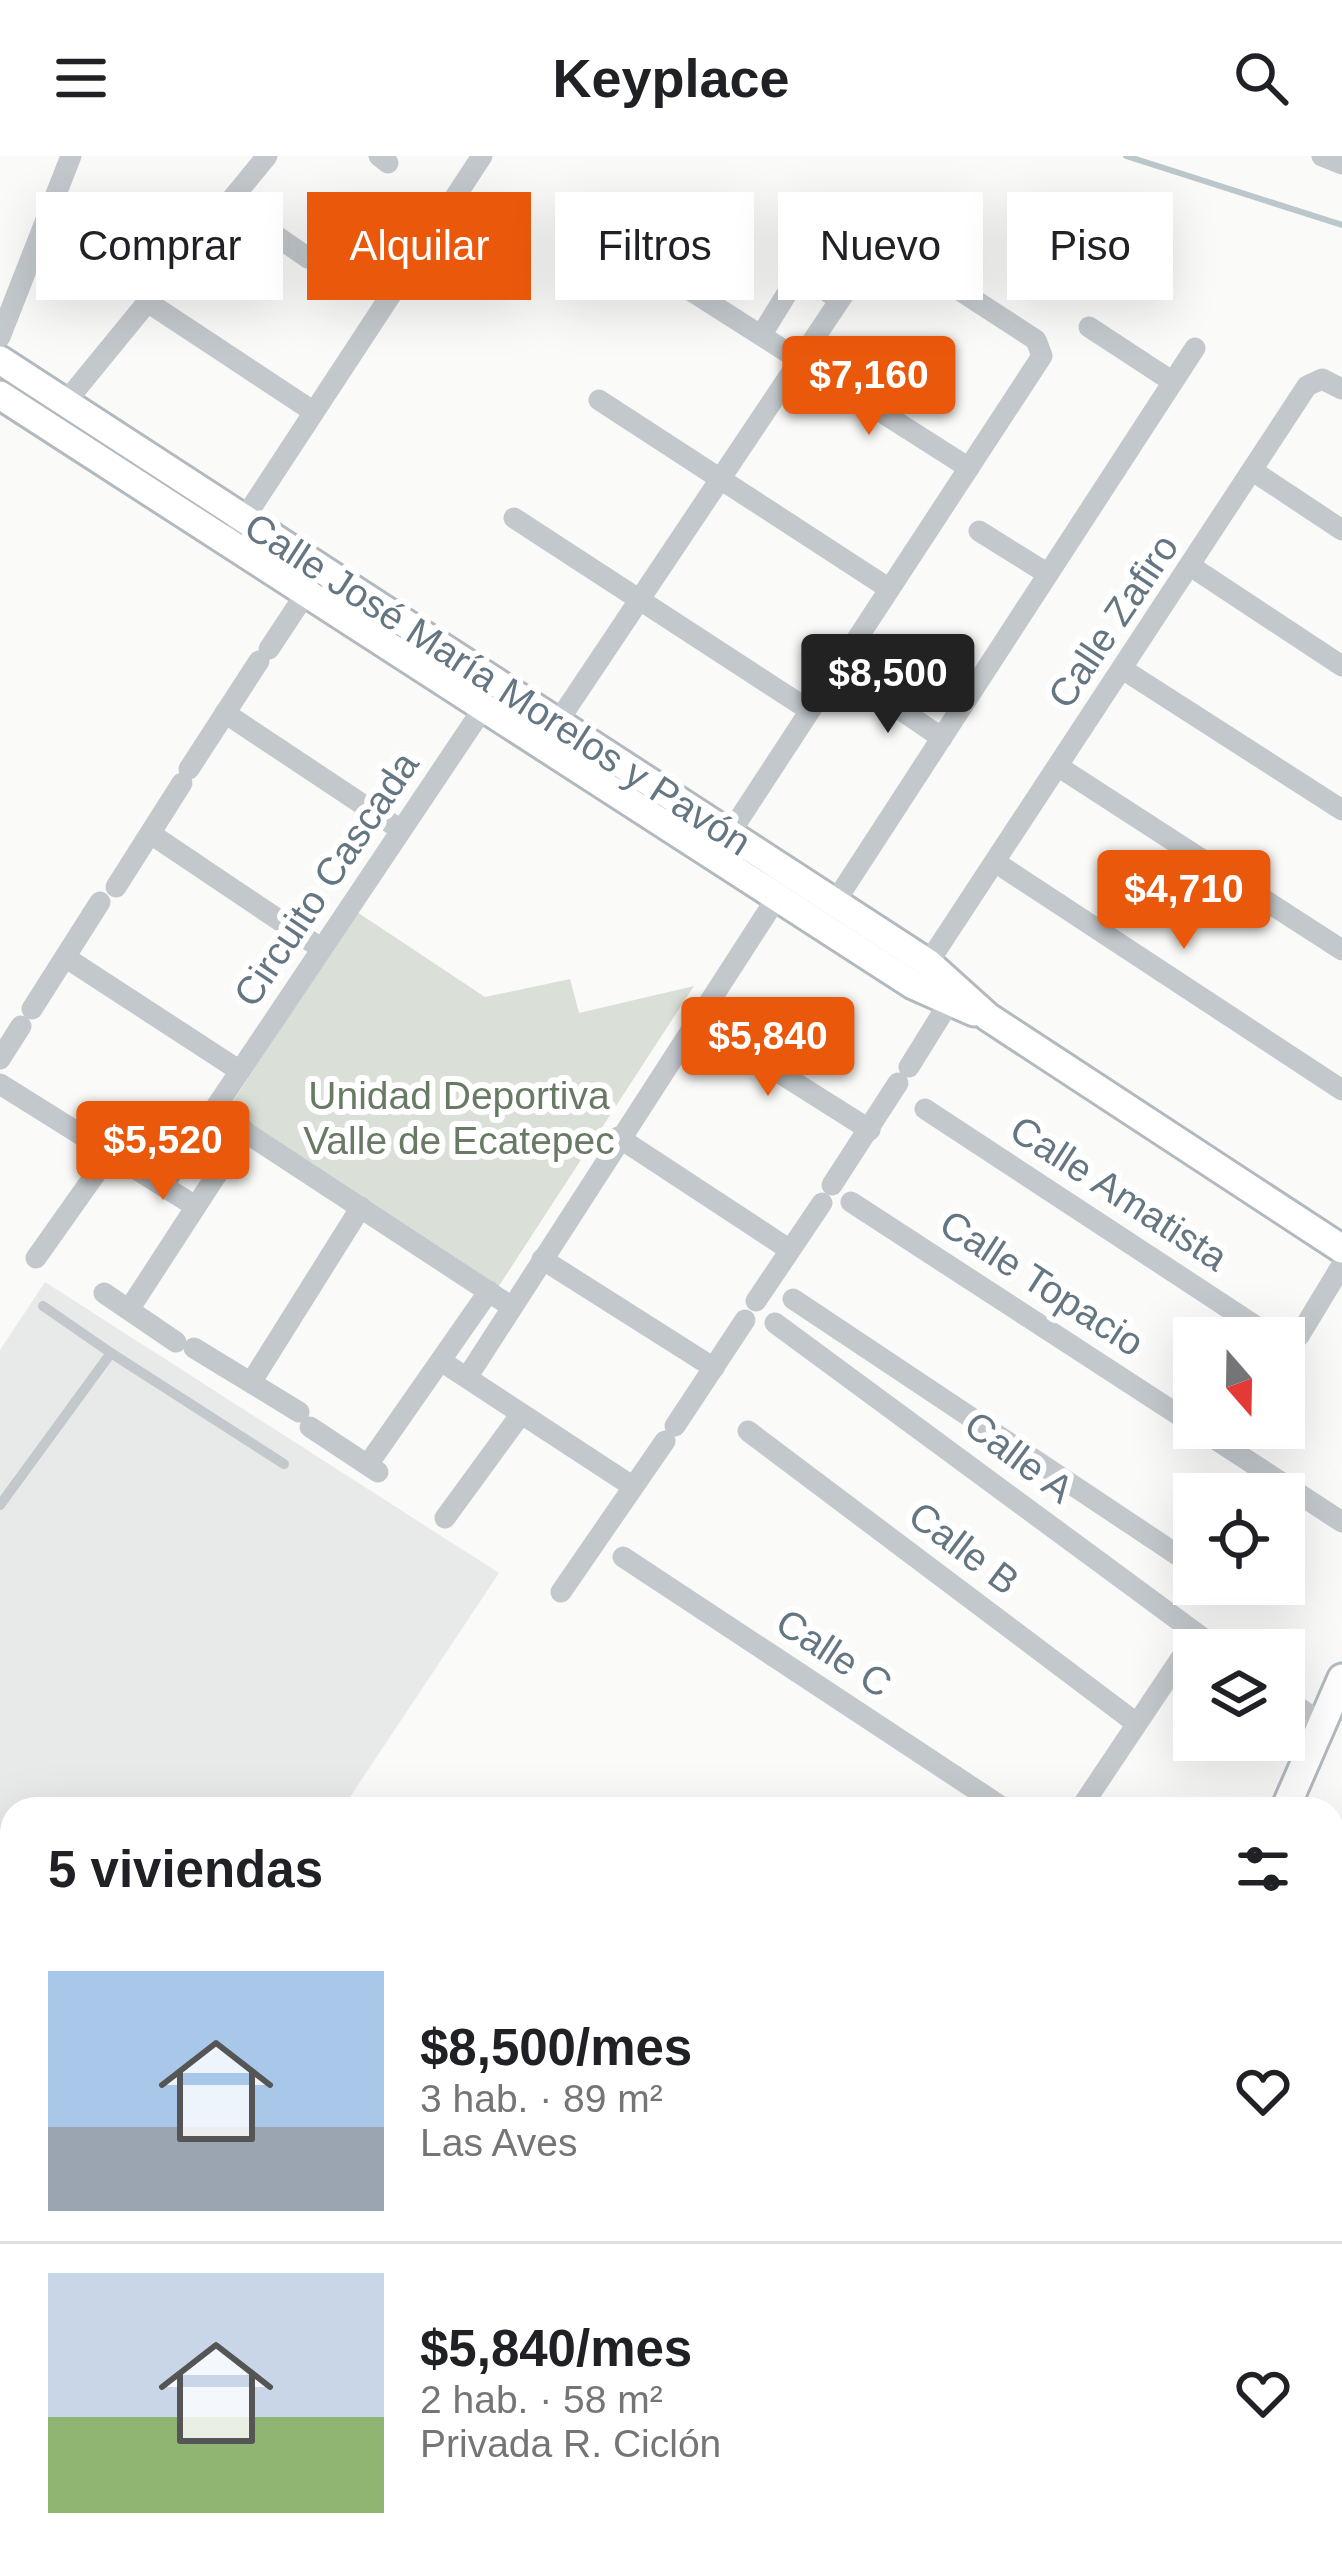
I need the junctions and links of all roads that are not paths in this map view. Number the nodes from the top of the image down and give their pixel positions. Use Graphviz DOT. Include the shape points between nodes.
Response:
graph roads {
  1 [pos="71,156"];
  2 [pos="267,156"];
  3 [pos="482,156"];
  4 [pos="1322,156"];
  5 [pos="1342,164"];
  6 [pos="239,192"];
  7 [pos="151,300"];
  8 [pos="706,300"];
  9 [pos="784,300"];
  10 [pos="839,300"];
  11 [pos="970,300"];
  12 [pos="149,303"];
  13 [pos="1089,327"];
  14 [pos="762,334"];
  15 [pos="0,337"];
  16 [pos="1196,348"];
  17 [pos="0,360"];
  18 [pos="800,361"];
  19 [pos="1173,382"];
  20 [pos="1342,389"];
  21 [pos="0,395"];
  22 [pos="599,400"];
  23 [pos="64,404"];
  24 [pos="310,410"];
  25 [pos="969,468"];
  26 [pos="1253,471"];
  27 [pos="716,482"];
  28 [pos="243,518"];
  29 [pos="514,518"];
  30 [pos="1342,530"];
  31 [pos="979,531"];
  32 [pos="229,544"];
  33 [pos="1192,567"];
  34 [pos="1048,574"];
  35 [pos="888,588"];
  36 [pos="306,593"];
  37 [pos="640,598"];
  38 [pos="1342,666"];
  39 [pos="1124,670"];
  40 [pos="866,686"];
  41 [pos="491,697"];
  42 [pos="809,710"];
  43 [pos="225,713"];
  44 [pos="549,735"];
  45 [pos="942,738"];
  46 [pos="1059,767"];
  47 [pos="1342,810"];
  48 [pos="401,830"];
  49 [pos="730,833"];
  50 [pos="152,834"];
  51 [pos="995,862"];
  52 [pos="784,886"];
  53 [pos="835,902"];
  54 [pos="322,949"];
  55 [pos="1342,950"];
  56 [pos="65,957"];
  57 [pos="928,963"];
  58 [pos="953,995"];
  59 [pos="697,1021"];
  60 [pos="0,1059"];
  61 [pos="240,1071"];
  62 [pos="0,1084"];
  63 [pos="1342,1090"];
  64 [pos="925,1109"];
  65 [pos="213,1111"];
  66 [pos="870,1130"];
  67 [pos="245,1131"];
  68 [pos="618,1137"];
  69 [pos="111,1152"];
  70 [pos="163,1186"];
  71 [pos="850,1202"];
  72 [pos="195,1206"];
  73 [pos="361,1207"];
  74 [pos="790,1250"];
  75 [pos="1342,1250"];
  76 [pos="36,1258"];
  77 [pos="542,1259"];
  78 [pos="1342,1265"];
  79 [pos="489,1291"];
  80 [pos="104,1293"];
  81 [pos="793,1299"];
  82 [pos="43,1306"];
  83 [pos="512,1306"];
  84 [pos="130,1308"];
  85 [pos="1242,1317"];
  86 [pos="776,1323"];
  87 [pos="1305,1326"];
  88 [pos="111,1353"];
  89 [pos="441,1361"];
  90 [pos="900,1365"];
  91 [pos="714,1368"];
  92 [pos="468,1376"];
  93 [pos="252,1381"];
  94 [pos="878,1397"];
  95 [pos="1173,1412"];
  96 [pos="521,1414"];
  97 [pos="748,1431"];
  98 [pos="1230,1449"];
  99 [pos="284,1464"];
  100 [pos="1267,1473"];
  101 [pos="632,1486"];
  102 [pos="1305,1497"];
  103 [pos="0,1504"];
  104 [pos="445,1518"];
  105 [pos="1342,1522"];
  106 [pos="1173,1552"];
  107 [pos="623,1557"];
  108 [pos="561,1592"];
  109 [pos="1190,1629"];
  110 [pos="1173,1669"];
  111 [pos="1342,1678"];
  112 [pos="1305,1712"];
  113 [pos="1136,1723"];
  114 [pos="1322,1724"];
  115 [pos="987,1797"];
  116 [pos="1088,1797"];
  117 [pos="1290,1797"];
  1 -- 15 [label="street"];
  2 -- 6 [label="street"];
  3 -- 24 [label="street"];
  4 -- 5 [label="street"];
  7 -- 12 [label="street"];
  8 -- 14 [label="street"];
  9 -- 14 [label="street"];
  10 -- 18 [label="street"];
  11 -- 25 [label="street" via="1042,350"];
  12 -- 23 [label="street"];
  12 -- 24 [label="street"];
  13 -- 19 [label="street"];
  14 -- 18 [label="street"];
  16 -- 19 [label="street"];
  17 -- 23 [label="street, Calle José María Morelos y Pavón"];
  18 -- 25 [label="street"];
  18 -- 27 [label="street"];
  19 -- 34 [label="street"];
  20 -- 26 [label="street, Calle Zafiro" via="1317,379"];
  21 -- 32 [label="street, Calle José María Morelos y Pavón"];
  22 -- 27 [label="street"];
  23 -- 28 [label="street, Calle José María Morelos y Pavón"];
  24 -- 28 [label="street"];
  25 -- 35 [label="street"];
  26 -- 30 [label="street"];
  26 -- 33 [label="street, Calle Zafiro"];
  27 -- 35 [label="street"];
  27 -- 37 [label="street"];
  28 -- 32 [label="street"];
  28 -- 41 [label="street, Calle José María Morelos y Pavón"];
  29 -- 37 [label="street"];
  31 -- 34 [label="street"];
  32 -- 36 [label="street, Calle José María Morelos y Pavón"];
  33 -- 38 [label="street"];
  33 -- 39 [label="street, Calle Zafiro"];
  34 -- 45 [label="street"];
  35 -- 42 [label="street"];
  36 -- 41 [label="street, Calle José María Morelos y Pavón"];
  36 -- 43 [label="street"];
  37 -- 42 [label="street"];
  37 -- 44 [label="street"];
  39 -- 46 [label="street, Calle Zafiro"];
  39 -- 47 [label="street"];
  40 -- 45 [label="street"];
  41 -- 44 [label="street, Calle José María Morelos y Pavón"];
  41 -- 48 [label="street, Circuito Cascada"];
  42 -- 49 [label="street"];
  43 -- 48 [label="street"];
  43 -- 50 [label="street"];
  44 -- 49 [label="street, Calle José María Morelos y Pavón"];
  44 -- 52 [label="street, Calle José María Morelos y Pavón"];
  45 -- 53 [label="street"];
  46 -- 51 [label="street, Calle Zafiro"];
  46 -- 55 [label="street"];
  48 -- 54 [label="street, Circuito Cascada"];
  49 -- 52 [label="street, Calle José María Morelos y Pavón"];
  50 -- 54 [label="street"];
  50 -- 56 [label="street"];
  51 -- 57 [label="street, Calle Zafiro"];
  51 -- 63 [label="street"];
  52 -- 53 [label="street, Calle José María Morelos y Pavón"];
  52 -- 58 [label="street, Calle José María Morelos y Pavón"];
  52 -- 59 [label="street"];
  53 -- 57 [label="street, Calle José María Morelos y Pavón"];
  54 -- 61 [label="street, Circuito Cascada"];
  56 -- 60 [label="street"];
  56 -- 61 [label="street"];
  57 -- 58 [label="street, Calle José María Morelos y Pavón"];
  58 -- 66 [label="street"];
  58 -- 75 [label="street, Calle José María Morelos y Pavón"];
  59 -- 66 [label="street"];
  59 -- 68 [label="street"];
  61 -- 65 [label="street, Circuito Cascada"];
  62 -- 69 [label="street"];
  64 -- 85 [label="street, Calle Amatista"];
  65 -- 67 [label="street"];
  65 -- 70 [label="street, Circuito Cascada"];
  66 -- 74 [label="street"];
  67 -- 72 [label="street"];
  67 -- 73 [label="street"];
  68 -- 74 [label="street"];
  68 -- 77 [label="street"];
  69 -- 70 [label="street"];
  69 -- 76 [label="street"];
  70 -- 72 [label="street"];
  71 -- 95 [label="street, Calle Topacio"];
  72 -- 84 [label="street"];
  73 -- 79 [label="street"];
  73 -- 93 [label="street"];
  74 -- 91 [label="street"];
  77 -- 83 [label="street"];
  77 -- 91 [label="street"];
  78 -- 87 [label="street"];
  79 -- 83 [label="street"];
  79 -- 89 [label="street"];
  80 -- 84 [label="street"];
  81 -- 90 [label="street"];
  82 -- 88 [label="lane"];
  83 -- 92 [label="street"];
  84 -- 93 [label="street"];
  86 -- 94 [label="street, Calle A"];
  88 -- 99 [label="lane"];
  88 -- 103 [label="lane"];
  89 -- 92 [label="street"];
  89 -- 93 [label="street" via="374,1468"];
  90 -- 94 [label="street"];
  90 -- 106 [label="street"];
  91 -- 101 [label="street"];
  92 -- 96 [label="street"];
  94 -- 109 [label="street, Calle A"];
  96 -- 101 [label="street"];
  96 -- 104 [label="street"];
  97 -- 113 [label="street, Calle B"];
  98 -- 100 [label="street, Calle Topacio"];
  101 -- 108 [label="street"];
  102 -- 105 [label="street, Calle Topacio"];
  107 -- 115 [label="street, Calle C"];
  110 -- 113 [label="street"];
  111 -- 114 [label="street"];
  112 -- 114 [label="street"];
  113 -- 116 [label="street"];
  114 -- 117 [label="street"];
}
